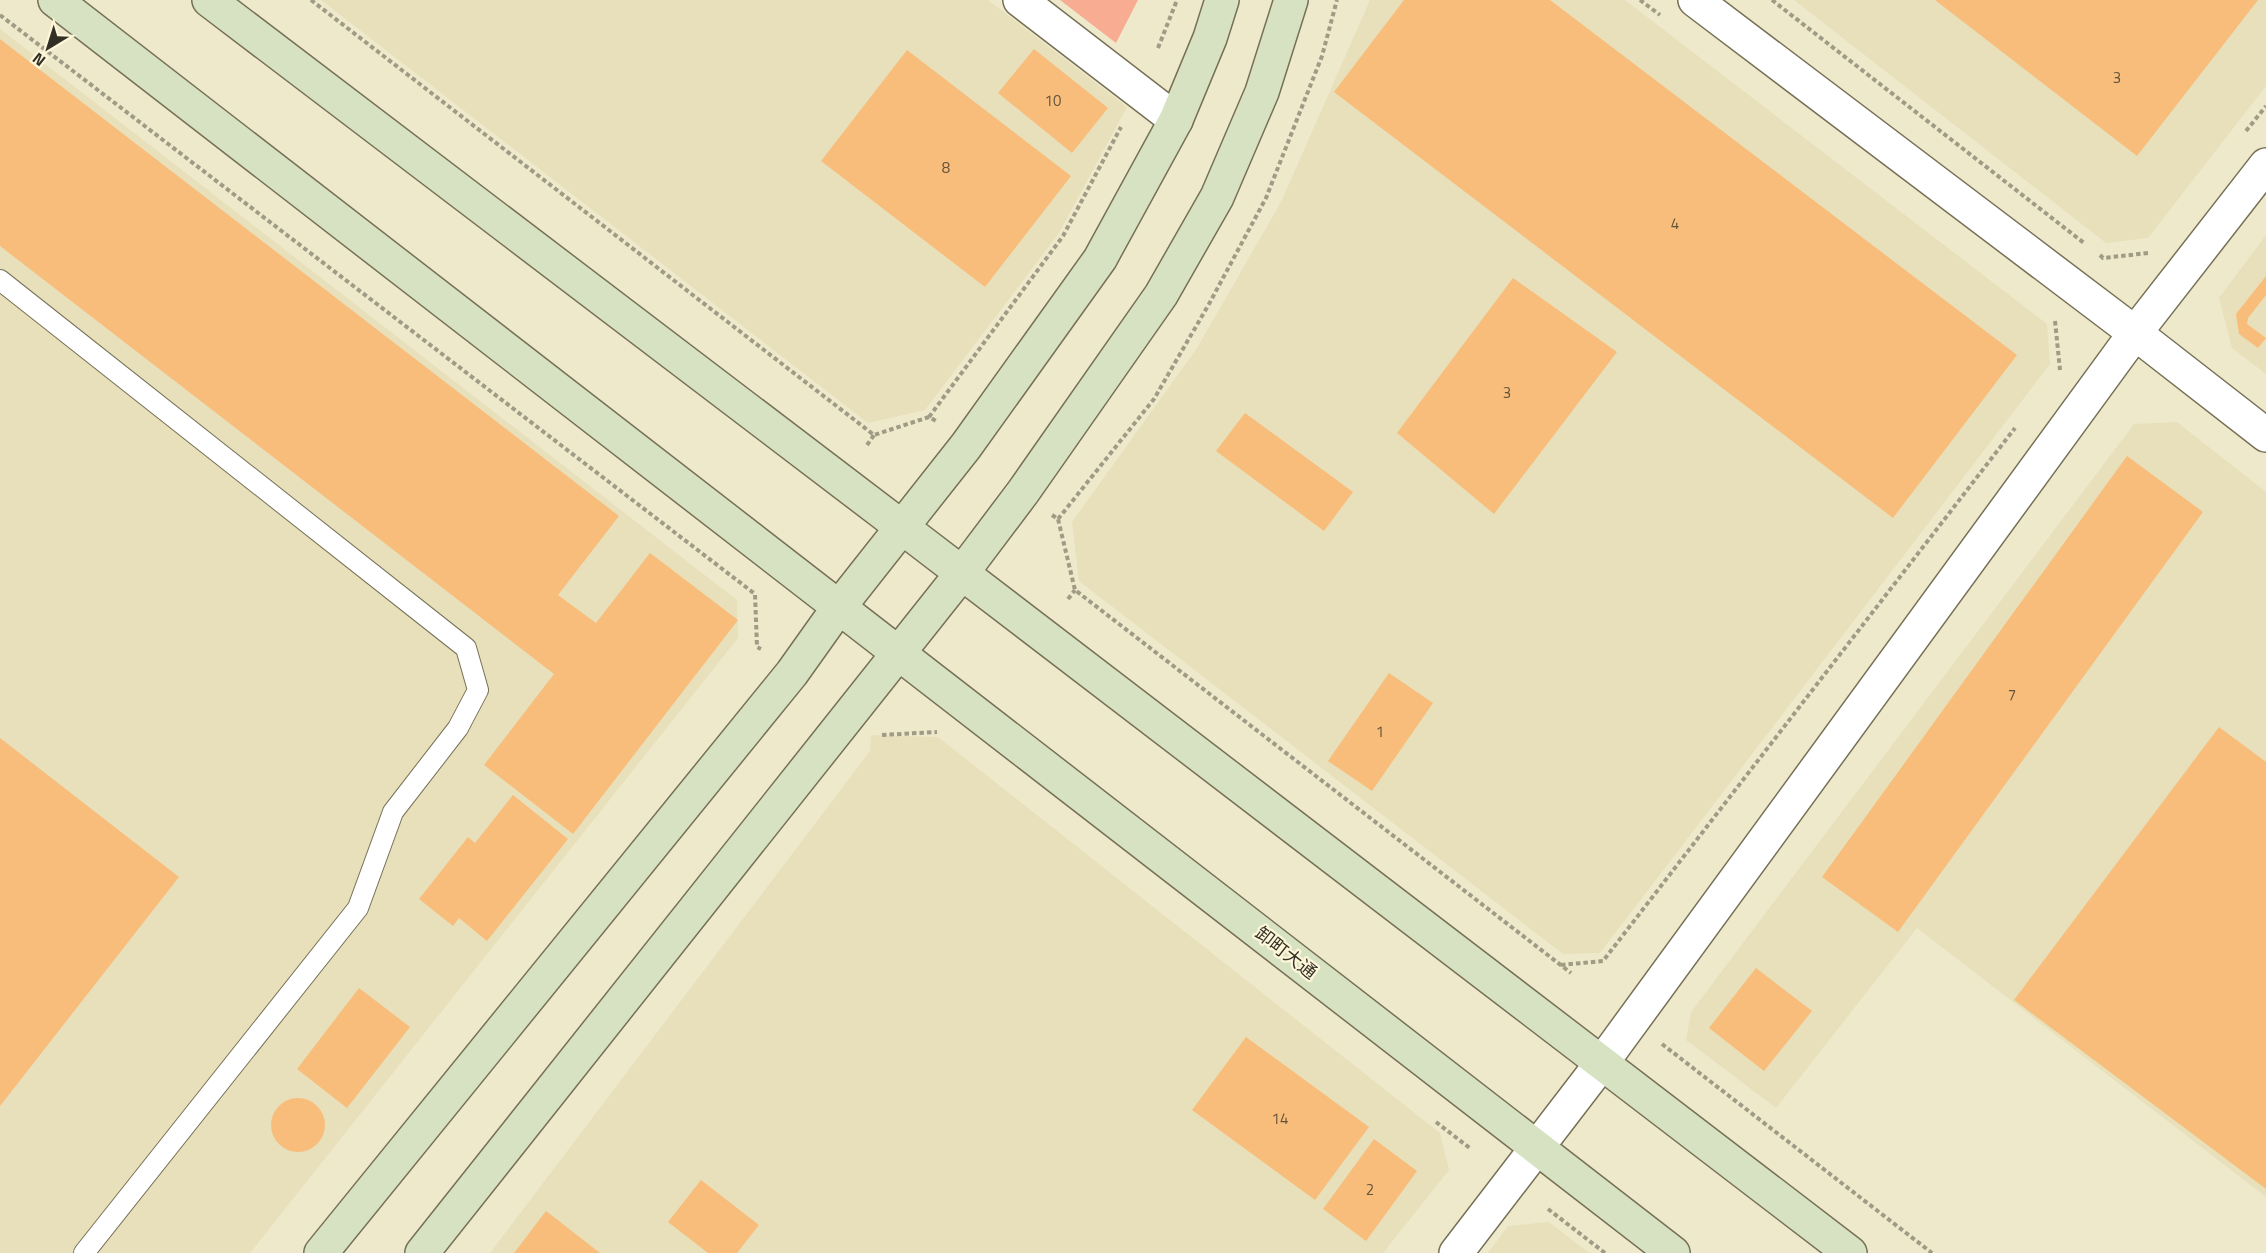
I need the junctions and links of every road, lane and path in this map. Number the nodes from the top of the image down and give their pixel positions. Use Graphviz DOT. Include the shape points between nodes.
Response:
graph roads {
  1 [pos="55,0"];
  2 [pos="209,0"];
  3 [pos="311,0"];
  4 [pos="1020,0"];
  5 [pos="1176,0"];
  6 [pos="1222,0"];
  7 [pos="1291,0"];
  8 [pos="1640,0"];
  9 [pos="1695,0"];
  10 [pos="1772,0"];
  11 [pos="0,15"];
  12 [pos="1668,22"];
  13 [pos="1158,48"];
  14 [pos="2266,106"];
  15 [pos="1176,120"];
  16 [pos="1123,124"];
  17 [pos="2244,133"];
  18 [pos="2266,165"];
  19 [pos="2085,243"];
  20 [pos="2094,250"];
  21 [pos="2151,253"];
  22 [pos="0,280"];
  23 [pos="2046,315"];
  24 [pos="2134,333"];
  25 [pos="2053,378"];
  26 [pos="929,417"];
  27 [pos="938,423"];
  28 [pos="2017,425"];
  29 [pos="874,435"];
  30 [pos="2266,435"];
  31 [pos="867,445"];
  32 [pos="1048,512"];
  33 [pos="903,528"];
  34 [pos="962,573"];
  35 [pos="1075,590"];
  36 [pos="1068,599"];
  37 [pos="839,607"];
  38 [pos="763,651"];
  39 [pos="898,653"];
  40 [pos="1560,965"];
  41 [pos="1571,973"];
  42 [pos="1662,1044"];
  43 [pos="1601,1064"];
  44 [pos="1536,1147"];
  45 [pos="1548,1209"];
  46 [pos="84,1253"];
  47 [pos="321,1253"];
  48 [pos="422,1253"];
  49 [pos="1456,1253"];
  50 [pos="1605,1253"];
  51 [pos="1673,1253"];
  52 [pos="1850,1253"];
  53 [pos="1932,1253"];
  1 -- 37 [label="street, 卸町大通"];
  2 -- 33 [label="street"];
  3 -- 29 [label="path"];
  4 -- 15 [label="street"];
  5 -- 13 [label="path"];
  6 -- 15 [label="street"];
  7 -- 34 [label="street" via="1262,92 1217,197 1161,295"];
  8 -- 12 [label="path"];
  9 -- 24 [label="street"];
  10 -- 19 [label="path"];
  11 -- 38 [label="path" via="755,594 758,647"];
  14 -- 17 [label="path"];
  15 -- 33 [label="street" via="1100,259"];
  16 -- 26 [label="path" via="1064,236"];
  18 -- 24 [label="street"];
  20 -- 21 [label="path" via="2103,258"];
  22 -- 46 [label="lane" via="466,648 478,690 458,728 393,812 358,908"];
  23 -- 25 [label="path" via="2056,322 2060,369"];
  24 -- 30 [label="street"];
  24 -- 43 [label="street"];
  26 -- 27 [label="path"];
  26 -- 29 [label="path"];
  28 -- 40 [label="path" via="1603,961"];
  29 -- 31 [label="path"];
  32 -- 35 [label="path" via="1058,519"];
  33 -- 34 [label="street"];
  33 -- 37 [label="street"];
  34 -- 39 [label="street"];
  34 -- 43 [label="street"];
  35 -- 36 [label="path"];
  35 -- 40 [label="path"];
  37 -- 39 [label="street, 卸町大通"];
  37 -- 47 [label="street" via="792,673"];
  39 -- 44 [label="street, 卸町大通"];
  39 -- 48 [label="street"];
  40 -- 41 [label="path"];
  42 -- 53 [label="path"];
  43 -- 44 [label="street"];
  43 -- 52 [label="street"];
  44 -- 49 [label="street"];
  44 -- 51 [label="street, 卸町大通"];
  45 -- 50 [label="path"];
}
